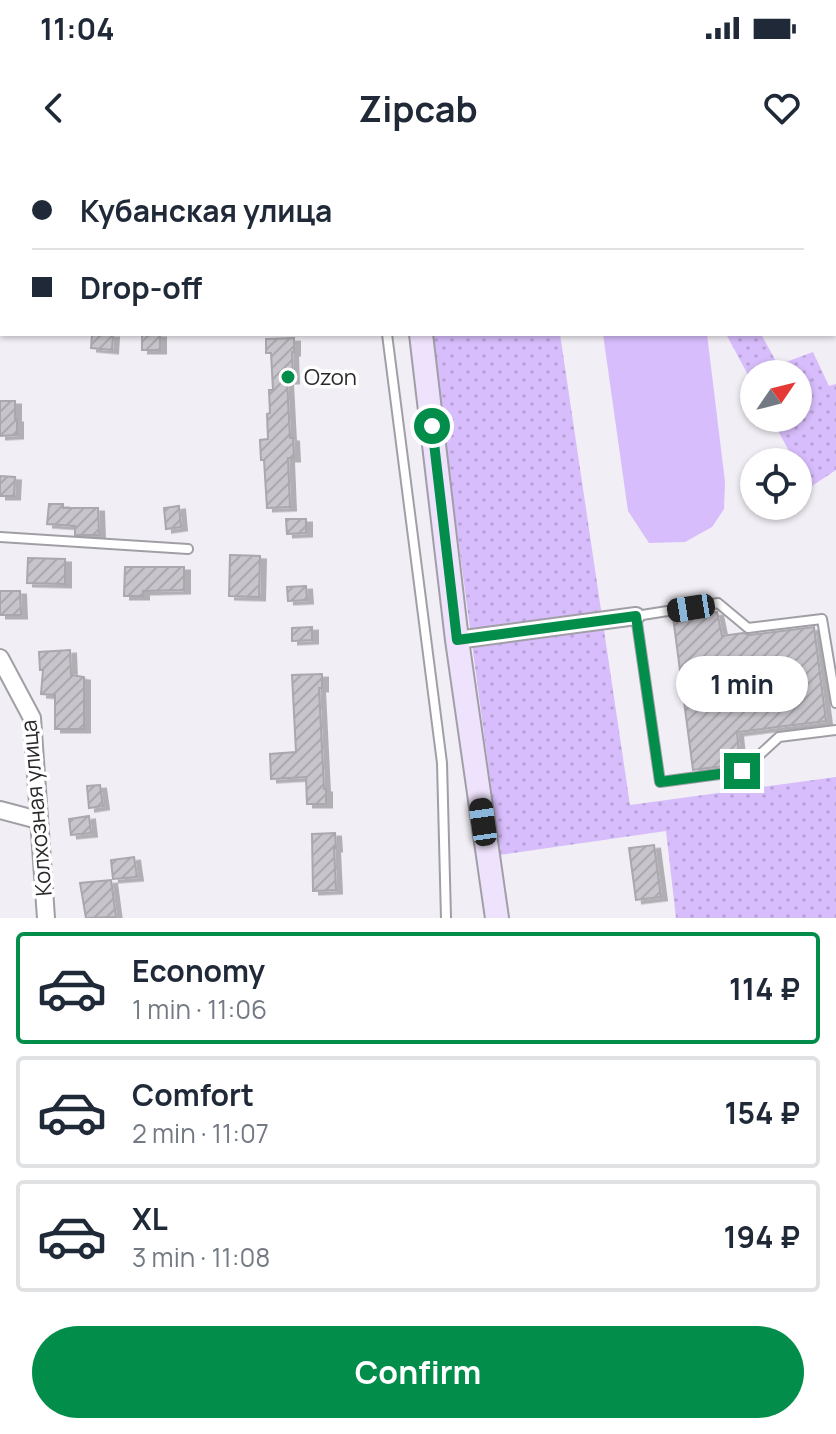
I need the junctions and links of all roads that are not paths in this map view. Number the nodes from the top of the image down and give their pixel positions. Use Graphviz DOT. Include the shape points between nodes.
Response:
graph roads {
  1 [pos="387,336"];
  2 [pos="421,336"];
  3 [pos="0,537"];
  4 [pos="188,549"];
  5 [pos="636,616"];
  6 [pos="457,640"];
  7 [pos="0,658"];
  8 [pos="836,703"];
  9 [pos="836,730"];
  10 [pos="0,810"];
  11 [pos="38,820"];
  12 [pos="46,918"];
  13 [pos="446,918"];
  14 [pos="497,918"];
  1 -- 13 [label="lane" via="442,763"];
  2 -- 6 [label="main road"];
  3 -- 4 [label="lane"];
  5 -- 6 [label="street"];
  5 -- 8 [label="lane" via="718,603 748,628 822,619"];
  5 -- 9 [label="lane" via="660,782 742,771 779,737"];
  6 -- 14 [label="main road"];
  7 -- 11 [label="street, Колхозная улица" via="32,718"];
  10 -- 11 [label="street"];
  11 -- 12 [label="street, Колхозная улица"];
}
